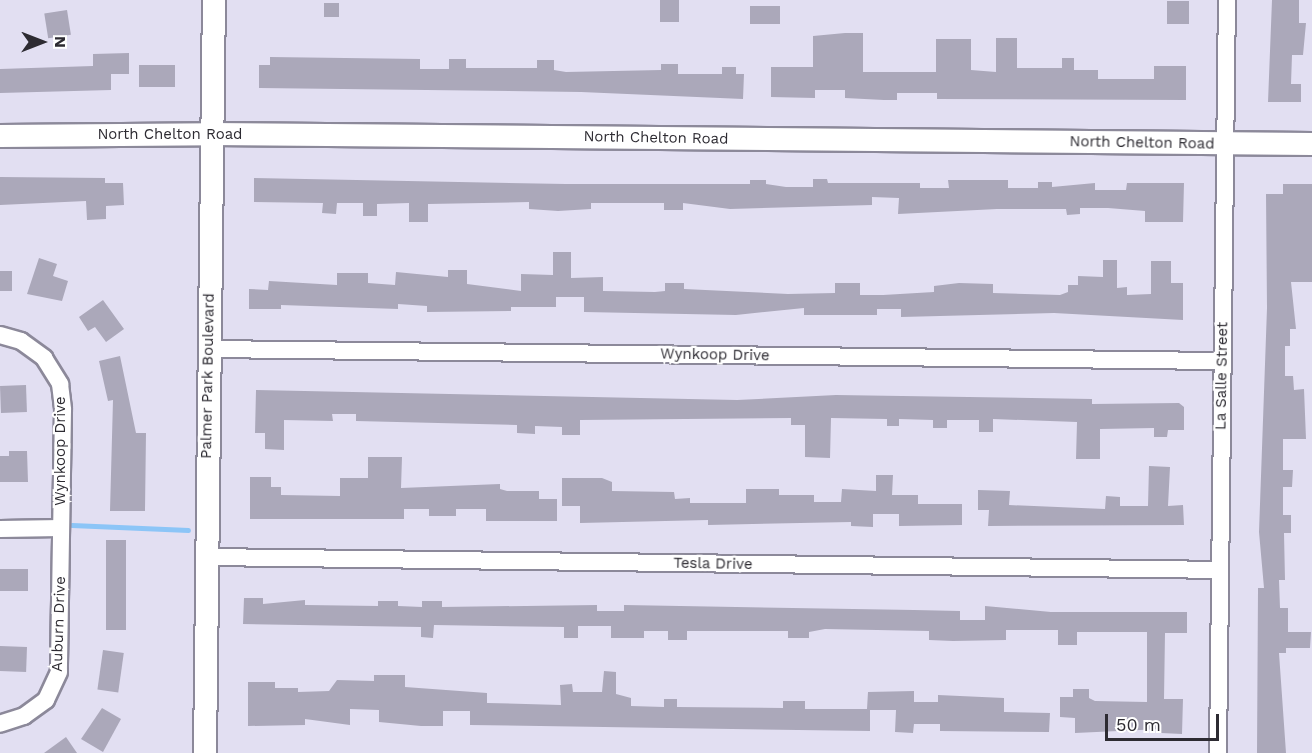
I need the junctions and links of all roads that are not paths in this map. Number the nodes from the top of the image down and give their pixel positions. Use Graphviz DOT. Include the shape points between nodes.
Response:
graph roads {
  1 [pos="214,0"];
  2 [pos="1227,0"];
  3 [pos="212,134"];
  4 [pos="0,136"];
  5 [pos="1225,144"];
  6 [pos="1312,144"];
  7 [pos="0,335"];
  8 [pos="208,349"];
  9 [pos="1222,361"];
  10 [pos="61,528"];
  11 [pos="0,529"];
  12 [pos="206,558"];
  13 [pos="1220,570"];
  14 [pos="0,724"];
  15 [pos="205,753"];
  16 [pos="1218,753"];
  1 -- 3 [label="main road, Palmer Park Boulevard"];
  2 -- 5 [label="street, La Salle Street"];
  3 -- 4 [label="main road, North Chelton Road"];
  3 -- 5 [label="main road, North Chelton Road"];
  3 -- 8 [label="main road, Palmer Park Boulevard"];
  5 -- 6 [label="main road, North Chelton Road"];
  5 -- 9 [label="street, La Salle Street"];
  7 -- 10 [label="street, Wynkoop Drive" via="33,348 60,384"];
  8 -- 9 [label="street, Wynkoop Drive"];
  8 -- 12 [label="main road, Palmer Park Boulevard"];
  9 -- 13 [label="street, La Salle Street"];
  10 -- 11 [label="street"];
  10 -- 14 [label="street, Auburn Drive" via="61,648 54,686 30,713"];
  12 -- 13 [label="street, Tesla Drive"];
  12 -- 15 [label="main road, Palmer Park Boulevard"];
  13 -- 16 [label="street, La Salle Street"];
}
